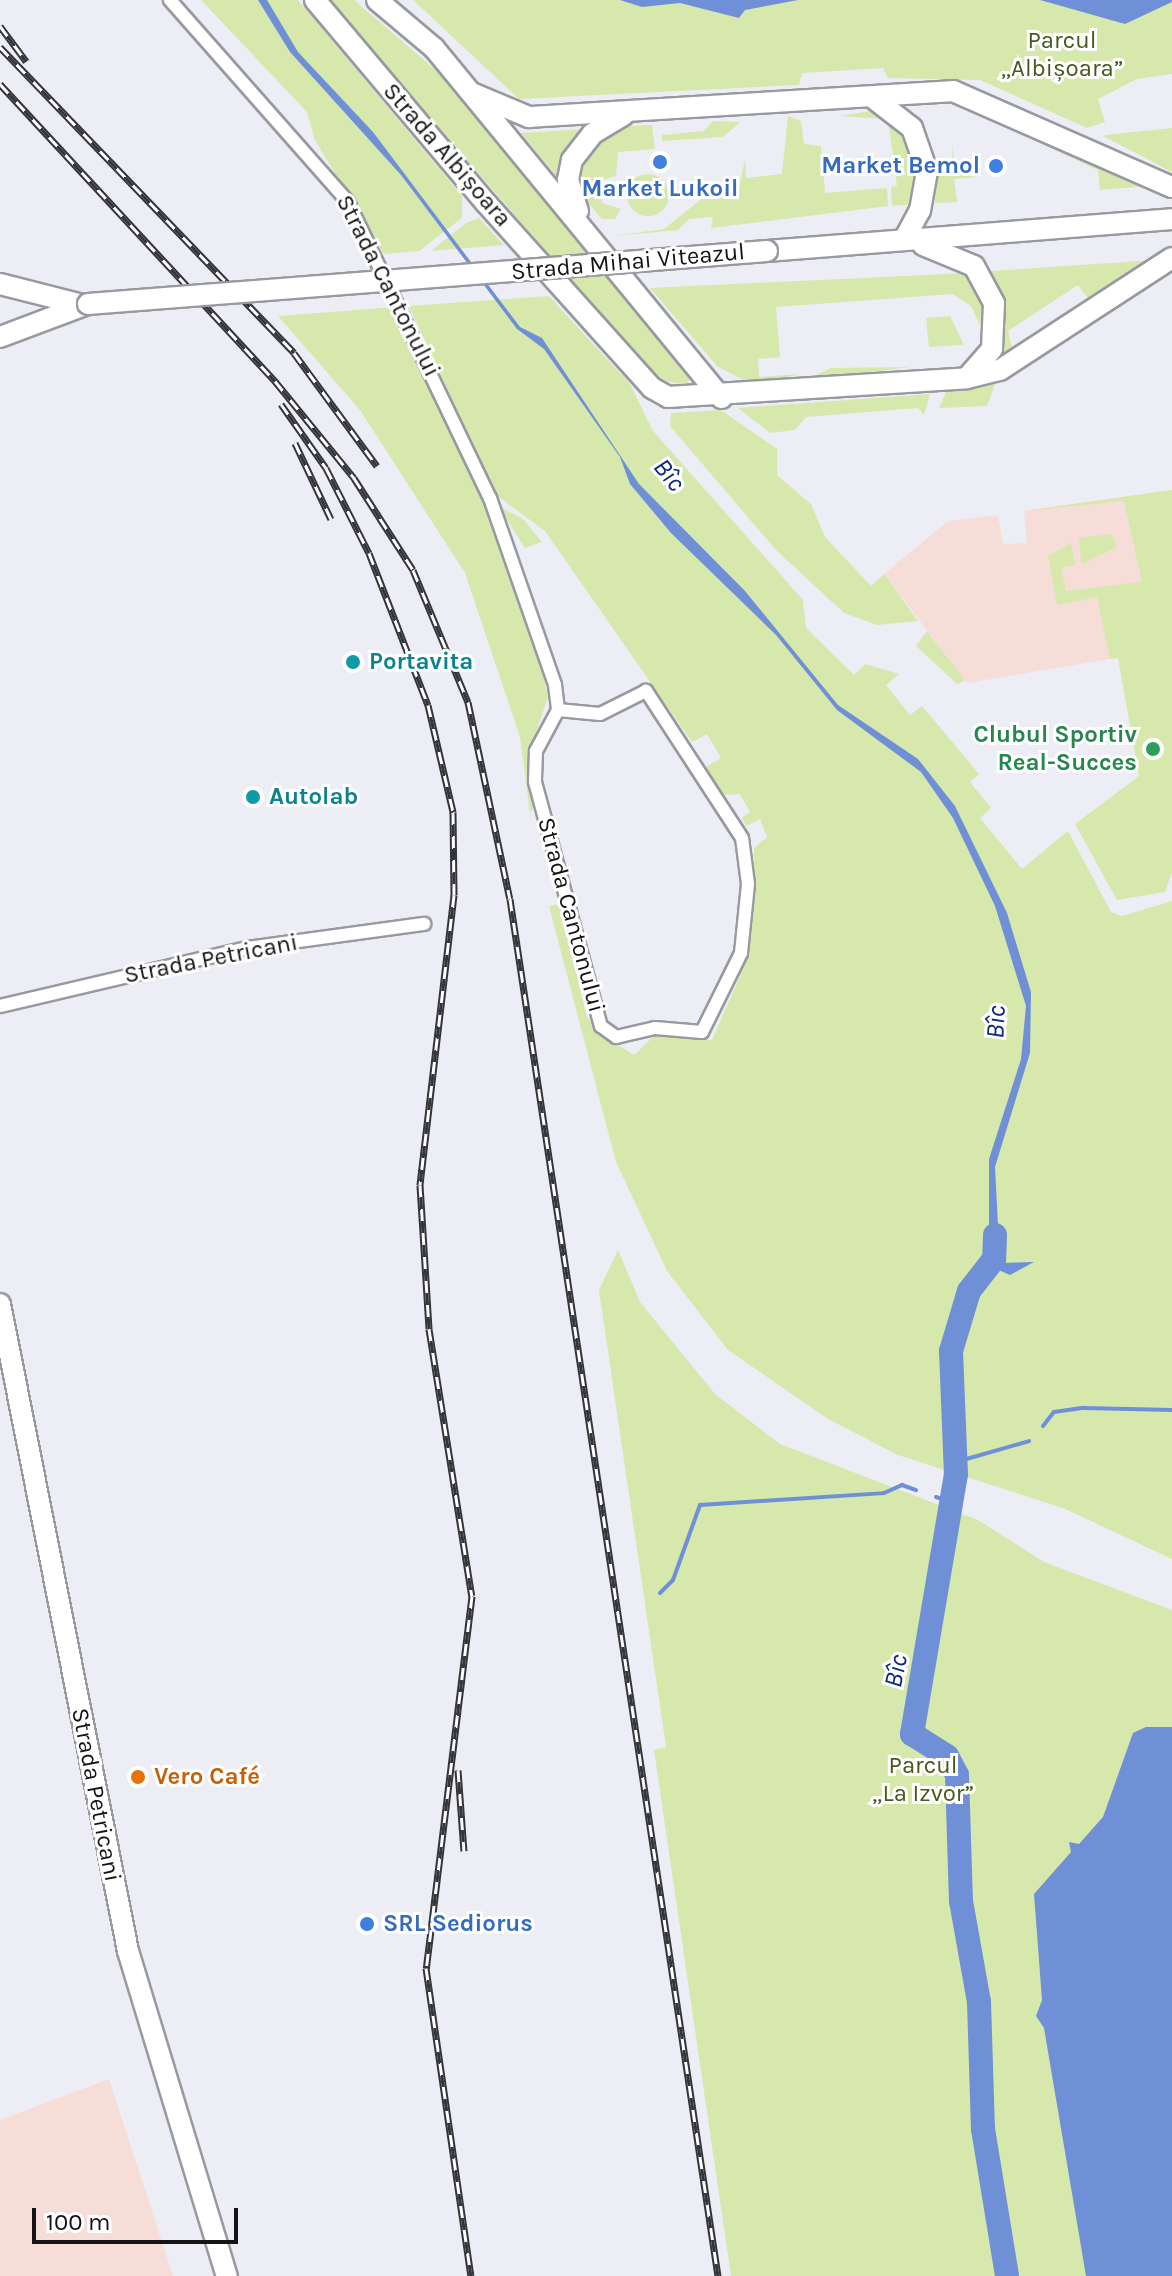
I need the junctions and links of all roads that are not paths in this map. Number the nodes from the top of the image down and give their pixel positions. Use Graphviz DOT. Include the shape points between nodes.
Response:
graph roads {
  1 [pos="170,0"];
  2 [pos="315,0"];
  3 [pos="377,0"];
  4 [pos="474,94"];
  5 [pos="872,97"];
  6 [pos="629,112"];
  7 [pos="1172,187"];
  8 [pos="1172,219"];
  9 [pos="586,229"];
  10 [pos="904,240"];
  11 [pos="1172,258"];
  12 [pos="0,284"];
  13 [pos="86,305"];
  14 [pos="0,337"];
  15 [pos="691,358"];
  16 [pos="967,378"];
  17 [pos="750,395"];
  18 [pos="721,398"];
  19 [pos="558,710"];
  20 [pos="424,924"];
  21 [pos="0,1006"];
  22 [pos="0,1304"];
  23 [pos="227,2276"];
  1 -- 19 [label="street, Strada Cantonului" via="348,202 512,552"];
  2 -- 18 [label="main road, Strada Albișoara" via="649,384 687,398"];
  3 -- 4 [label="main road"];
  4 -- 6 [label="main road" via="520,116"];
  4 -- 9 [label="main road"];
  5 -- 6 [label="main road"];
  5 -- 7 [label="main road" via="953,91 982,98"];
  5 -- 10 [label="main road" via="912,128 927,171 920,210"];
  6 -- 9 [label="main road" via="592,134 572,160 571,196"];
  8 -- 10 [label="main road, Strada Mihai Viteazul"];
  9 -- 15 [label="main road"];
  10 -- 13 [label="main road, Strada Mihai Viteazul, bridge"];
  10 -- 16 [label="main road" via="962,257 988,287 995,339"];
  11 -- 16 [label="main road" via="1000,370"];
  12 -- 13 [label="main road, Strada Mihai Viteazul"];
  13 -- 14 [label="main road, Strada Mihai Viteazul"];
  15 -- 17 [label="main road"];
  15 -- 18 [label="main road"];
  16 -- 17 [label="main road"];
  17 -- 18 [label="main road"];
  19 -- 19 [label="street, Strada Cantonului" via="600,714 646,691 742,838 748,884 741,953 702,1032 655,1028 616,1037 601,1026 535,782 536,751"];
  20 -- 21 [label="street, Strada Petricani" via="248,948"];
  22 -- 23 [label="main road, Strada Petricani" via="128,1951"];
}
